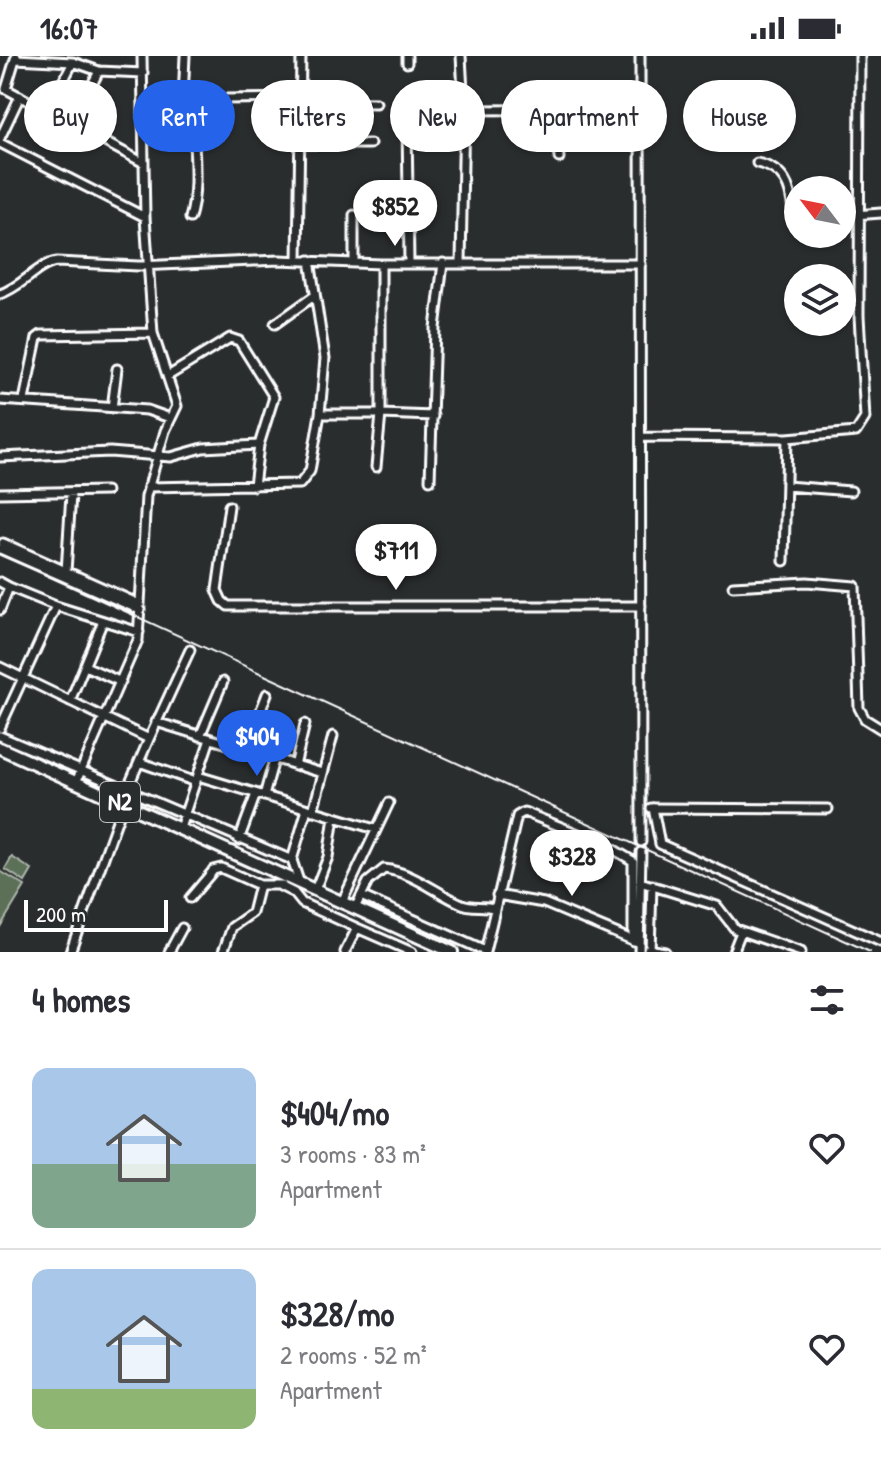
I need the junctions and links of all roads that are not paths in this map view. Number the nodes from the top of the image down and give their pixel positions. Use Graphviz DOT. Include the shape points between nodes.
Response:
graph roads {
  1 [pos="142,56"];
  2 [pos="185,56"];
  3 [pos="301,56"];
  4 [pos="461,56"];
  5 [pos="640,56"];
  6 [pos="860,56"];
  7 [pos="16,58"];
  8 [pos="71,59"];
  9 [pos="99,71"];
  10 [pos="143,73"];
  11 [pos="62,80"];
  12 [pos="94,80"];
  13 [pos="143,80"];
  14 [pos="184,80"];
  15 [pos="300,80"];
  16 [pos="462,80"];
  17 [pos="640,80"];
  18 [pos="20,96"];
  19 [pos="24,98"];
  20 [pos="0,140"];
  21 [pos="117,148"];
  22 [pos="144,152"];
  23 [pos="193,152"];
  24 [pos="298,152"];
  25 [pos="407,152"];
  26 [pos="463,152"];
  27 [pos="559,152"];
  28 [pos="640,152"];
  29 [pos="559,158"];
  30 [pos="144,163"];
  31 [pos="757,163"];
  32 [pos="784,178"];
  33 [pos="861,213"];
  34 [pos="881,213"];
  35 [pos="856,214"];
  36 [pos="354,215"];
  37 [pos="145,217"];
  38 [pos="190,218"];
  39 [pos="298,260"];
  40 [pos="310,260"];
  41 [pos="354,262"];
  42 [pos="461,262"];
  43 [pos="409,263"];
  44 [pos="443,263"];
  45 [pos="381,264"];
  46 [pos="641,264"];
  47 [pos="150,265"];
  48 [pos="0,294"];
  49 [pos="314,296"];
  50 [pos="275,324"];
  51 [pos="153,333"];
  52 [pos="117,369"];
  53 [pos="168,376"];
  54 [pos="0,400"];
  55 [pos="24,400"];
  56 [pos="112,408"];
  57 [pos="320,414"];
  58 [pos="381,414"];
  59 [pos="433,416"];
  60 [pos="170,418"];
  61 [pos="642,437"];
  62 [pos="787,438"];
  63 [pos="259,445"];
  64 [pos="157,456"];
  65 [pos="0,457"];
  66 [pos="376,467"];
  67 [pos="430,480"];
  68 [pos="254,486"];
  69 [pos="786,486"];
  70 [pos="148,487"];
  71 [pos="106,491"];
  72 [pos="851,491"];
  73 [pos="0,493"];
  74 [pos="71,494"];
  75 [pos="229,506"];
  76 [pos="2,546"];
  77 [pos="784,561"];
  78 [pos="66,572"];
  79 [pos="0,582"];
  80 [pos="733,586"];
  81 [pos="9,587"];
  82 [pos="56,606"];
  83 [pos="641,606"];
  84 [pos="139,607"];
  85 [pos="0,610"];
  86 [pos="103,621"];
  87 [pos="139,632"];
  88 [pos="190,650"];
  89 [pos="85,666"];
  90 [pos="0,667"];
  91 [pos="25,679"];
  92 [pos="121,682"];
  93 [pos="223,682"];
  94 [pos="267,694"];
  95 [pos="70,701"];
  96 [pos="105,718"];
  97 [pos="156,722"];
  98 [pos="305,724"];
  99 [pos="0,728"];
  100 [pos="881,729"];
  101 [pos="0,736"];
  102 [pos="200,736"];
  103 [pos="333,736"];
  104 [pos="149,739"];
  105 [pos="210,739"];
  106 [pos="0,748"];
  107 [pos="245,751"];
  108 [pos="274,760"];
  109 [pos="139,762"];
  110 [pos="295,766"];
  111 [pos="322,773"];
  112 [pos="78,778"];
  113 [pos="197,779"];
  114 [pos="260,795"];
  115 [pos="125,798"];
  116 [pos="389,803"];
  117 [pos="641,808"];
  118 [pos="653,808"];
  119 [pos="828,809"];
  120 [pos="310,810"];
  121 [pos="184,814"];
  122 [pos="334,817"];
  123 [pos="180,828"];
  124 [pos="375,829"];
  125 [pos="242,841"];
  126 [pos="641,842"];
  127 [pos="641,852"];
  128 [pos="241,856"];
  129 [pos="292,860"];
  130 [pos="295,880"];
  131 [pos="640,882"];
  132 [pos="259,885"];
  133 [pos="652,885"];
  134 [pos="280,886"];
  135 [pos="315,890"];
  136 [pos="497,895"];
  137 [pos="361,896"];
  138 [pos="190,898"];
  139 [pos="342,902"];
  140 [pos="355,908"];
  141 [pos="494,908"];
  142 [pos="182,928"];
  143 [pos="357,928"];
  144 [pos="741,932"];
  145 [pos="766,941"];
  146 [pos="881,942"];
  147 [pos="637,947"];
  148 [pos="786,950"];
  149 [pos="650,951"];
  150 [pos="70,952"];
  151 [pos="169,952"];
  152 [pos="223,952"];
  153 [pos="345,952"];
  154 [pos="412,952"];
  155 [pos="452,952"];
  156 [pos="485,952"];
  157 [pos="665,952"];
  158 [pos="733,952"];
  159 [pos="761,952"];
  160 [pos="801,952"];
  1 -- 10 [label="street"];
  2 -- 14 [label="street"];
  3 -- 15 [label="street"];
  4 -- 16 [label="street"];
  5 -- 17 [label="street"];
  6 -- 33 [label="street"];
  7 -- 8 [label="street"];
  7 -- 18 [label="street" via="6,85"];
  8 -- 9 [label="street"];
  8 -- 11 [label="street"];
  9 -- 10 [label="street"];
  9 -- 12 [label="street"];
  10 -- 13 [label="street"];
  18 -- 19 [label="street"];
  18 -- 20 [label="street"];
  20 -- 37 [label="street"];
  21 -- 30 [label="street"];
  22 -- 30 [label="street"];
  23 -- 38 [label="street" via="196,196"];
  24 -- 39 [label="street"];
  25 -- 43 [label="street"];
  26 -- 42 [label="street"];
  27 -- 29 [label="street"];
  28 -- 46 [label="street"];
  30 -- 37 [label="street"];
  31 -- 32 [label="street"];
  33 -- 34 [label="street"];
  33 -- 35 [label="street"];
  33 -- 62 [label="street" via="859,316 865,418 856,432"];
  36 -- 41 [label="street"];
  37 -- 47 [label="street"];
  39 -- 40 [label="street"];
  39 -- 47 [label="street"];
  40 -- 41 [label="street"];
  40 -- 49 [label="street"];
  41 -- 45 [label="street"];
  42 -- 44 [label="street"];
  42 -- 46 [label="street"];
  43 -- 44 [label="street"];
  43 -- 45 [label="street"];
  44 -- 59 [label="street"];
  45 -- 58 [label="street"];
  46 -- 61 [label="street"];
  47 -- 48 [label="street" via="50,263 26,283"];
  47 -- 51 [label="street"];
  49 -- 50 [label="street"];
  49 -- 57 [label="street" via="325,358"];
  51 -- 53 [label="street"];
  51 -- 55 [label="street" via="41,335"];
  52 -- 56 [label="street"];
  53 -- 60 [label="street" via="177,406"];
  53 -- 63 [label="street" via="236,338 273,392"];
  54 -- 55 [label="street"];
  55 -- 56 [label="street"];
  56 -- 60 [label="street"];
  57 -- 58 [label="street"];
  57 -- 68 [label="street" via="305,481"];
  58 -- 59 [label="street"];
  58 -- 66 [label="street"];
  59 -- 67 [label="street"];
  60 -- 64 [label="street"];
  61 -- 62 [label="street"];
  61 -- 83 [label="street"];
  62 -- 69 [label="street"];
  63 -- 64 [label="street"];
  63 -- 68 [label="street"];
  64 -- 65 [label="street" via="110,452"];
  64 -- 70 [label="street"];
  68 -- 70 [label="street"];
  69 -- 72 [label="street"];
  69 -- 77 [label="street"];
  70 -- 84 [label="street"];
  71 -- 74 [label="street"];
  73 -- 74 [label="street"];
  74 -- 78 [label="street"];
  75 -- 83 [label="street" via="217,590 228,606"];
  76 -- 78 [label="street"];
  76 -- 84 [label="street"];
  78 -- 84 [label="street"];
  79 -- 81 [label="street"];
  80 -- 100 [label="street" via="855,586 859,708"];
  81 -- 82 [label="street"];
  81 -- 85 [label="street"];
  82 -- 86 [label="street"];
  82 -- 91 [label="street"];
  83 -- 117 [label="street"];
  84 -- 87 [label="street"];
  86 -- 87 [label="street"];
  86 -- 89 [label="street"];
  87 -- 92 [label="street"];
  88 -- 97 [label="street"];
  89 -- 92 [label="street"];
  89 -- 95 [label="street"];
  90 -- 91 [label="street"];
  91 -- 95 [label="street"];
  91 -- 99 [label="street"];
  92 -- 96 [label="street"];
  93 -- 102 [label="street"];
  94 -- 107 [label="street"];
  95 -- 96 [label="street"];
  96 -- 104 [label="street"];
  96 -- 112 [label="street"];
  97 -- 102 [label="street"];
  97 -- 104 [label="street"];
  98 -- 110 [label="street"];
  101 -- 112 [label="street"];
  102 -- 105 [label="street"];
  103 -- 111 [label="street"];
  104 -- 109 [label="street"];
  105 -- 107 [label="street"];
  105 -- 113 [label="street"];
  106 -- 112 [label="highway, N2"];
  107 -- 108 [label="street"];
  108 -- 110 [label="street"];
  108 -- 114 [label="street"];
  109 -- 113 [label="street"];
  109 -- 115 [label="street"];
  110 -- 111 [label="street"];
  111 -- 120 [label="street"];
  112 -- 115 [label="highway, N2"];
  113 -- 114 [label="street"];
  113 -- 121 [label="street"];
  114 -- 120 [label="street"];
  114 -- 125 [label="street"];
  115 -- 121 [label="street"];
  115 -- 123 [label="highway, N2"];
  115 -- 150 [label="street"];
  116 -- 124 [label="street"];
  117 -- 118 [label="street"];
  117 -- 126 [label="street"];
  118 -- 119 [label="street"];
  118 -- 146 [label="street" via="660,844"];
  120 -- 122 [label="street"];
  120 -- 129 [label="street"];
  121 -- 123 [label="street"];
  121 -- 125 [label="street"];
  122 -- 124 [label="street"];
  122 -- 135 [label="street" via="328,857"];
  123 -- 128 [label="highway, N2"];
  124 -- 139 [label="street"];
  125 -- 128 [label="street"];
  125 -- 129 [label="street"];
  127 -- 131 [label="street"];
  128 -- 130 [label="highway, N2" via="281,867"];
  129 -- 130 [label="street"];
  130 -- 134 [label="street"];
  130 -- 135 [label="highway, N2"];
  131 -- 133 [label="street"];
  131 -- 147 [label="street"];
  132 -- 134 [label="street"];
  132 -- 138 [label="street" via="221,868"];
  132 -- 152 [label="street" via="250,916 232,927"];
  133 -- 144 [label="street" via="717,906"];
  133 -- 149 [label="street"];
  134 -- 143 [label="street" via="302,903"];
  135 -- 139 [label="highway, N2"];
  136 -- 141 [label="street"];
  136 -- 147 [label="street" via="544,903"];
  136 -- 147 [label="street" via="517,816 528,813 633,861"];
  137 -- 140 [label="street"];
  137 -- 141 [label="street" via="373,876 389,869 464,905"];
  137 -- 156 [label="street"];
  139 -- 140 [label="highway, N2"];
  140 -- 155 [label="highway, N2"];
  141 -- 156 [label="street"];
  142 -- 151 [label="street"];
  143 -- 153 [label="street"];
  143 -- 154 [label="street"];
  144 -- 145 [label="street"];
  144 -- 158 [label="street"];
  145 -- 148 [label="street"];
  145 -- 159 [label="street"];
  147 -- 149 [label="street"];
  148 -- 160 [label="street"];
  149 -- 157 [label="street"];
}
